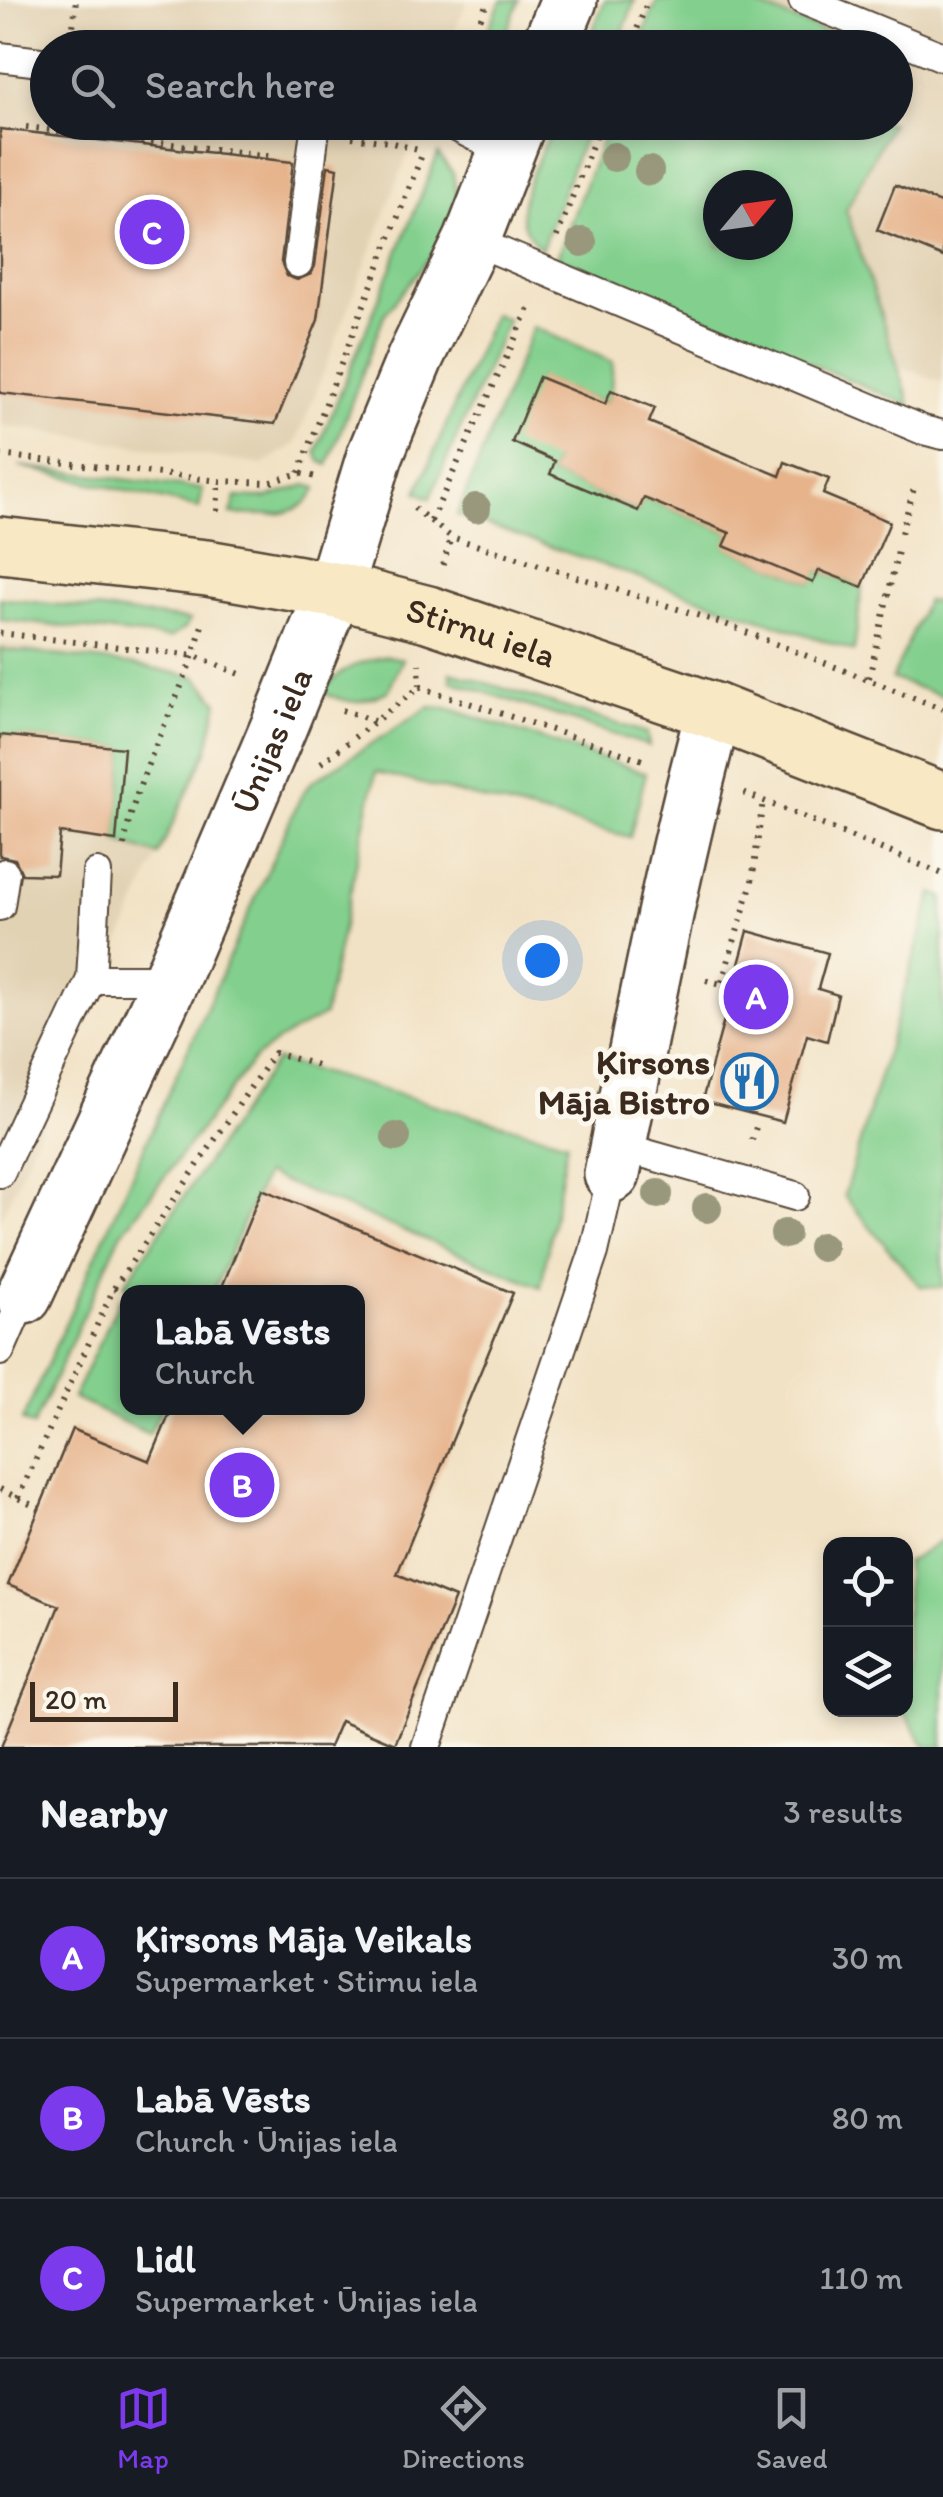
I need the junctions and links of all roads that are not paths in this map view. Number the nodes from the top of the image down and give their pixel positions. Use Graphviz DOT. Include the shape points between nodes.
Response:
graph roads {
  1 [pos="569,0"];
  2 [pos="803,0"];
  3 [pos="556,30"];
  4 [pos="877,30"];
  5 [pos="913,45"];
  6 [pos="0,56"];
  7 [pos="943,57"];
  8 [pos="30,60"];
  9 [pos="313,140"];
  10 [pos="511,140"];
  11 [pos="472,240"];
  12 [pos="298,263"];
  13 [pos="943,435"];
  14 [pos="0,544"];
  15 [pos="334,590"];
  16 [pos="714,711"];
  17 [pos="943,801"];
  18 [pos="97,872"];
  19 [pos="4,873"];
  20 [pos="0,906"];
  21 [pos="91,979"];
  22 [pos="171,979"];
  23 [pos="615,1160"];
  24 [pos="1,1165"];
  25 [pos="796,1196"];
  26 [pos="12,1296"];
  27 [pos="0,1351"];
  28 [pos="426,1747"];
  1 -- 3 [label="street"];
  2 -- 4 [label="lane"];
  5 -- 7 [label="lane"];
  6 -- 8 [label="lane"];
  9 -- 12 [label="lane"];
  10 -- 11 [label="street, Ūnijas iela"];
  11 -- 13 [label="lane"];
  11 -- 15 [label="street, Ūnijas iela" via="374,455"];
  14 -- 15 [label="street, Stirnu iela"];
  15 -- 16 [label="street, Stirnu iela" via="428,614"];
  15 -- 22 [label="street, Ūnijas iela"];
  16 -- 17 [label="street, Stirnu iela"];
  16 -- 23 [label="street" via="678,850"];
  18 -- 21 [label="lane"];
  19 -- 20 [label="lane"];
  21 -- 22 [label="lane"];
  21 -- 24 [label="lane"];
  22 -- 26 [label="street, Ūnijas iela"];
  23 -- 25 [label="lane"];
  23 -- 28 [label="lane" via="594,1252"];
  26 -- 27 [label="lane, Ūnijas iela"];
}
